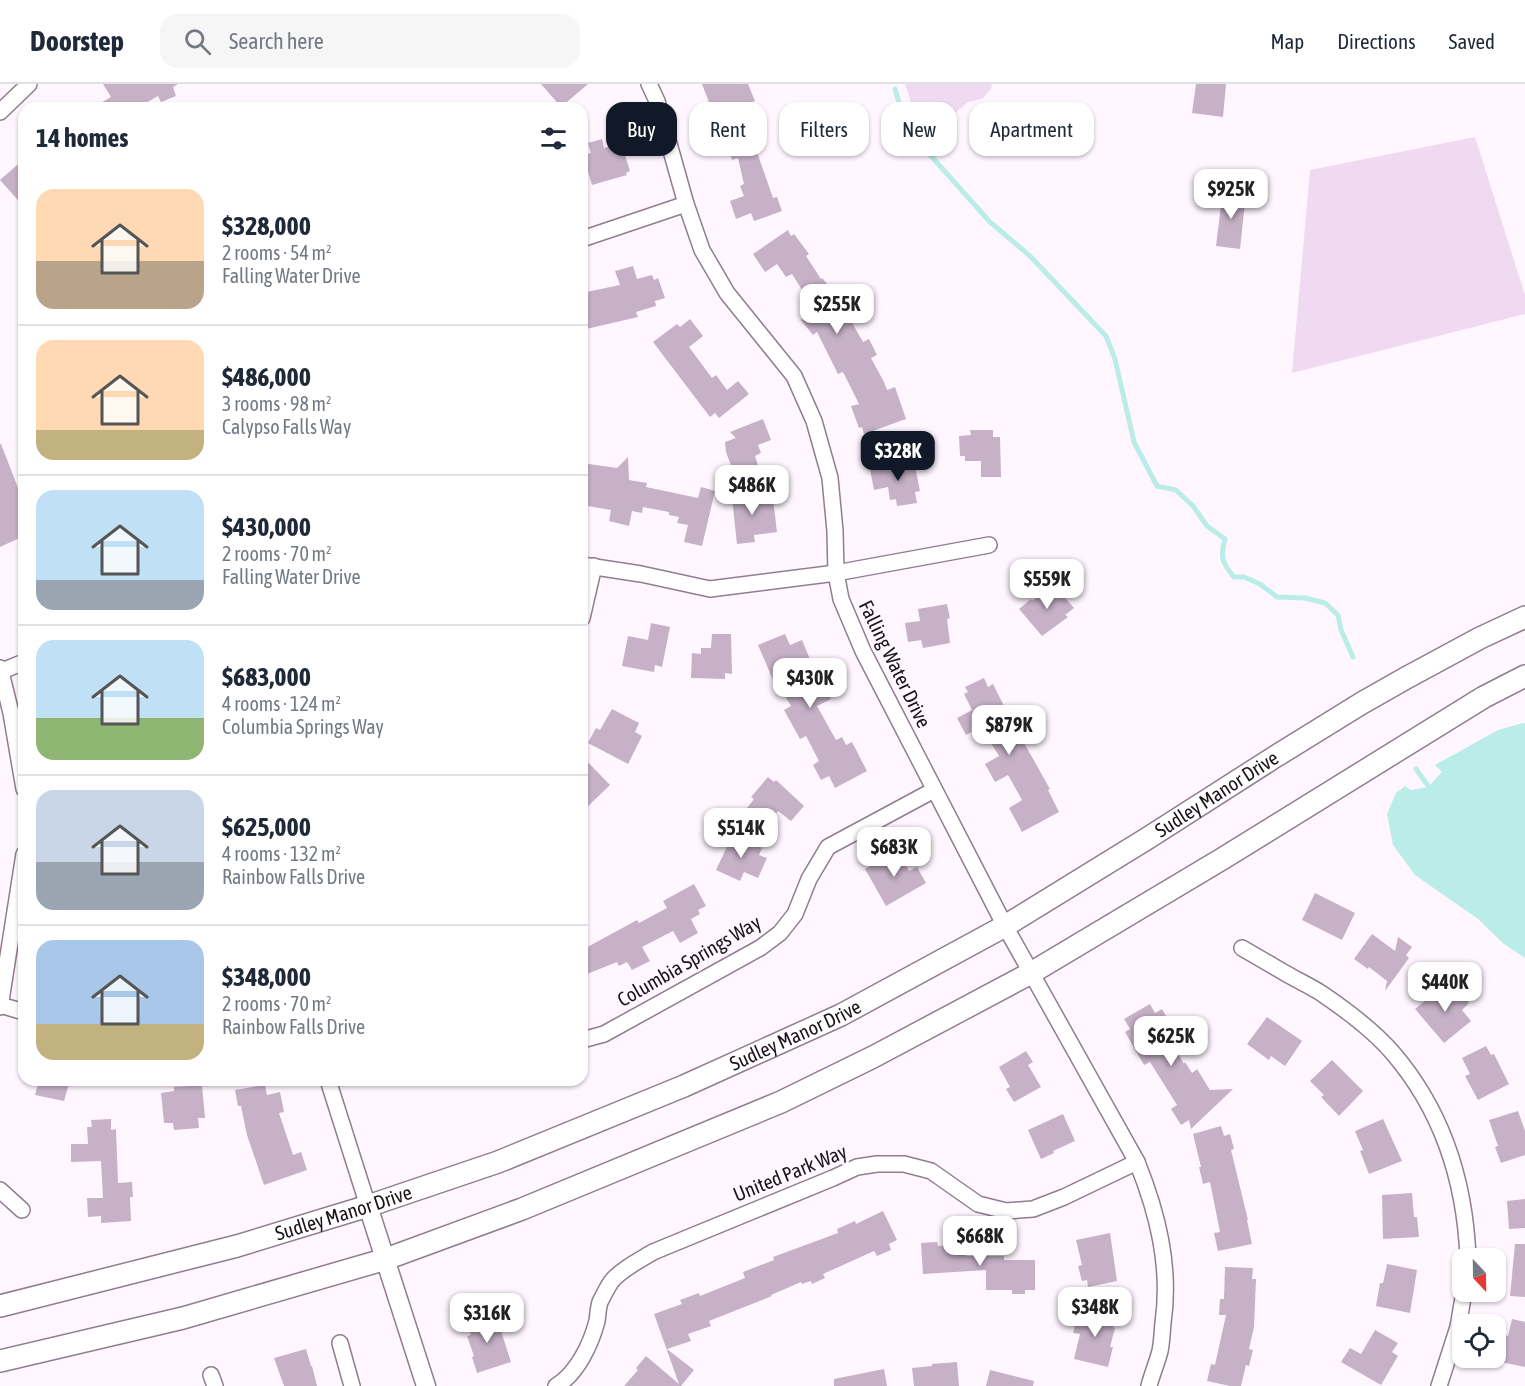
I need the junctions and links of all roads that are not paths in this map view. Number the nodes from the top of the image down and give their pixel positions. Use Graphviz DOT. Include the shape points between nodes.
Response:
graph roads {
  1 [pos="29,84"];
  2 [pos="649,84"];
  3 [pos="0,111"];
  4 [pos="686,204"];
  5 [pos="588,237"];
  6 [pos="989,545"];
  7 [pos="588,565"];
  8 [pos="836,573"];
  9 [pos="1525,617"];
  10 [pos="18,664"];
  11 [pos="1,669"];
  12 [pos="1525,676"];
  13 [pos="18,754"];
  14 [pos="934,790"];
  15 [pos="18,892"];
  16 [pos="1005,926"];
  17 [pos="1242,948"];
  18 [pos="1031,973"];
  19 [pos="0,1006"];
  20 [pos="18,1010"];
  21 [pos="588,1038"];
  22 [pos="330,1086"];
  23 [pos="1137,1162"];
  24 [pos="0,1190"];
  25 [pos="369,1206"];
  26 [pos="22,1210"];
  27 [pos="1468,1248"];
  28 [pos="386,1259"];
  29 [pos="1462,1302"];
  30 [pos="0,1306"];
  31 [pos="340,1343"];
  32 [pos="0,1361"];
  33 [pos="352,1386"];
  34 [pos="426,1386"];
  35 [pos="555,1386"];
  36 [pos="1149,1386"];
  37 [pos="1439,1386"];
  1 -- 3 [label="street"];
  2 -- 4 [label="street, Falling Water Drive"];
  4 -- 5 [label="street"];
  4 -- 8 [label="street, Falling Water Drive" via="702,250 727,293 794,376 814,421 830,478"];
  6 -- 8 [label="street"];
  7 -- 8 [label="street" via="710,590"];
  8 -- 14 [label="street, Falling Water Drive" via="841,599 863,651"];
  9 -- 16 [label="main road, Sudley Manor Drive" via="1362,703"];
  10 -- 11 [label="street"];
  11 -- 13 [label="street"];
  12 -- 18 [label="main road" via="1484,697"];
  14 -- 16 [label="street, Falling Water Drive"];
  14 -- 21 [label="street, Columbia Springs Way" via="828,847 795,914 780,933 760,948 604,1034"];
  15 -- 19 [label="street"];
  16 -- 18 [label="street, Falling Water Drive"];
  16 -- 25 [label="main road, Sudley Manor Drive" via="841,1015 684,1086 498,1161"];
  17 -- 27 [label="street" via="1319,992 1392,1051 1432,1108 1449,1149 1462,1196"];
  18 -- 23 [label="street, Falling Water Drive"];
  18 -- 28 [label="main road" via="781,1102 522,1209"];
  19 -- 20 [label="street"];
  22 -- 25 [label="street"];
  23 -- 35 [label="street, United Park Way" via="1033,1209 1006,1211 978,1204 931,1171 904,1164 857,1167 653,1252 629,1267 612,1280 600,1302 577,1366"];
  23 -- 36 [label="street, Falling Water Drive" via="1150,1194 1166,1266 1160,1350"];
  24 -- 26 [label="street"];
  25 -- 28 [label="street"];
  25 -- 30 [label="main road, Sudley Manor Drive" via="237,1246"];
  28 -- 32 [label="main road" via="183,1318"];
  28 -- 34 [label="street"];
  29 -- 37 [label="street"];
  31 -- 33 [label="street"];
}
